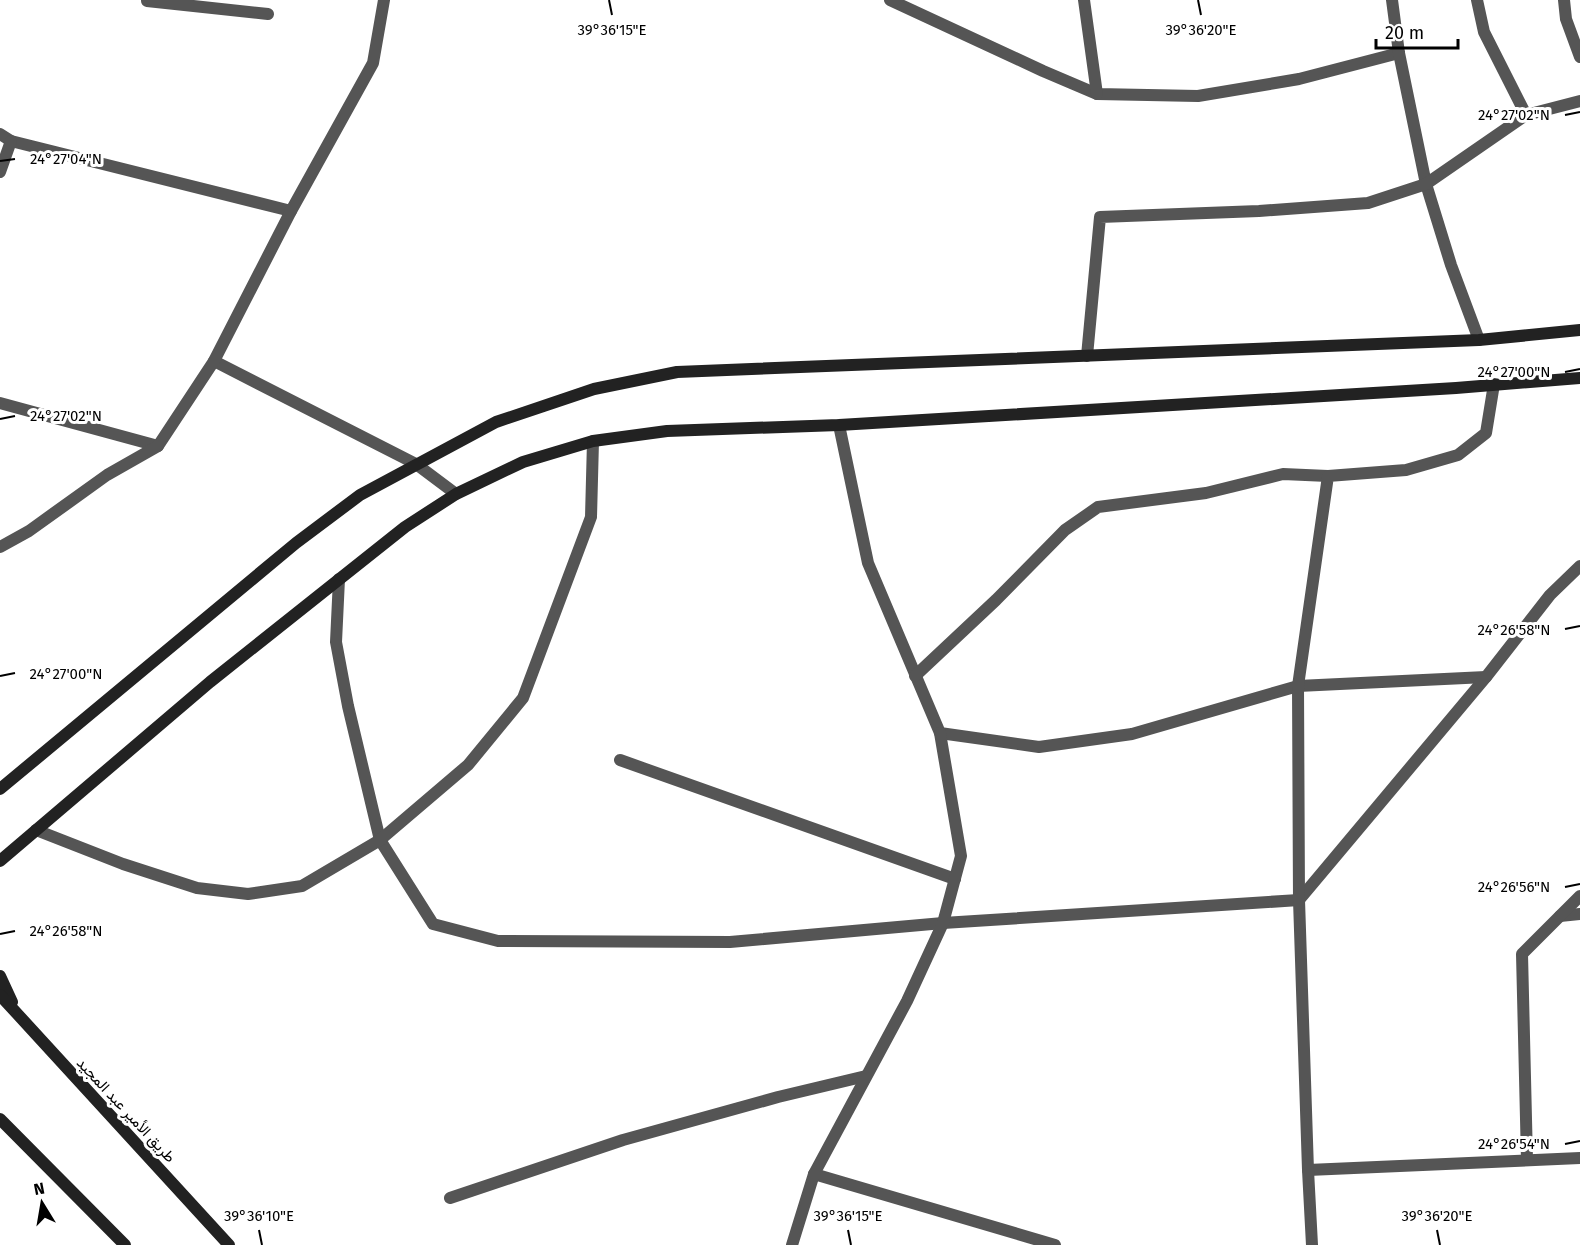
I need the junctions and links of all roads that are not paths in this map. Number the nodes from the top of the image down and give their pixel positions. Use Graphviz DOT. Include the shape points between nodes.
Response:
graph roads {
  1 [pos="147,0"];
  2 [pos="384,0"];
  3 [pos="890,0"];
  4 [pos="1084,0"];
  5 [pos="1392,0"];
  6 [pos="1477,0"];
  7 [pos="1564,0"];
  8 [pos="268,14"];
  9 [pos="1399,53"];
  10 [pos="1580,57"];
  11 [pos="1097,94"];
  12 [pos="1580,101"];
  13 [pos="1526,115"];
  14 [pos="0,134"];
  15 [pos="11,141"];
  16 [pos="0,171"];
  17 [pos="1426,184"];
  18 [pos="291,211"];
  19 [pos="1580,330"];
  20 [pos="1479,340"];
  21 [pos="1087,356"];
  22 [pos="214,361"];
  23 [pos="1580,378"];
  24 [pos="1494,384"];
  25 [pos="0,403"];
  26 [pos="839,425"];
  27 [pos="593,441"];
  28 [pos="158,446"];
  29 [pos="416,464"];
  30 [pos="1328,476"];
  31 [pos="456,494"];
  32 [pos="0,547"];
  33 [pos="1580,566"];
  34 [pos="339,579"];
  35 [pos="915,676"];
  36 [pos="1486,677"];
  37 [pos="1298,686"];
  38 [pos="940,733"];
  39 [pos="620,760"];
  40 [pos="0,789"];
  41 [pos="36,830"];
  42 [pos="380,840"];
  43 [pos="0,861"];
  44 [pos="955,879"];
  45 [pos="1580,896"];
  46 [pos="1299,900"];
  47 [pos="1580,914"];
  48 [pos="1560,916"];
  49 [pos="944,923"];
  50 [pos="0,976"];
  51 [pos="0,995"];
  52 [pos="16,1012"];
  53 [pos="866,1076"];
  54 [pos="0,1119"];
  55 [pos="1580,1158"];
  56 [pos="1527,1160"];
  57 [pos="1308,1170"];
  58 [pos="814,1174"];
  59 [pos="450,1198"];
  60 [pos="125,1245"];
  61 [pos="229,1245"];
  62 [pos="792,1245"];
  63 [pos="1055,1245"];
  64 [pos="1312,1245"];
  1 -- 8 [label="street"];
  2 -- 18 [label="street" via="373,63"];
  3 -- 11 [label="street"];
  4 -- 11 [label="street"];
  5 -- 9 [label="street"];
  6 -- 13 [label="street" via="1484,32"];
  7 -- 10 [label="street" via="1566,19"];
  9 -- 11 [label="street" via="1299,79 1198,96"];
  9 -- 17 [label="street"];
  12 -- 13 [label="street"];
  13 -- 17 [label="street"];
  14 -- 15 [label="street"];
  15 -- 16 [label="street"];
  15 -- 18 [label="street"];
  17 -- 20 [label="street"];
  17 -- 21 [label="street" via="1368,203 1259,212 1100,217"];
  18 -- 22 [label="street"];
  19 -- 20 [label="main road"];
  20 -- 21 [label="main road"];
  21 -- 29 [label="main road" via="677,372 594,389 495,422"];
  22 -- 28 [label="street"];
  22 -- 29 [label="street"];
  23 -- 24 [label="main road"];
  24 -- 26 [label="main road"];
  24 -- 30 [label="street" via="1486,433 1458,455 1406,470"];
  25 -- 28 [label="street"];
  26 -- 27 [label="main road" via="667,431"];
  26 -- 35 [label="street" via="868,564"];
  27 -- 31 [label="main road" via="523,462"];
  27 -- 42 [label="street" via="591,517 523,698 468,765"];
  28 -- 32 [label="street" via="107,475"];
  29 -- 31 [label="street"];
  29 -- 40 [label="main road" via="360,495 296,543"];
  30 -- 35 [label="street" via="1283,474 1206,493 1098,507 1065,530"];
  30 -- 37 [label="street"];
  31 -- 34 [label="main road" via="405,526"];
  33 -- 36 [label="street" via="1550,596"];
  34 -- 41 [label="main road"];
  34 -- 42 [label="street" via="336,642"];
  35 -- 38 [label="street"];
  36 -- 37 [label="street"];
  36 -- 46 [label="street"];
  37 -- 38 [label="street" via="1132,734 1039,747"];
  37 -- 46 [label="street"];
  38 -- 44 [label="street" via="961,856"];
  39 -- 44 [label="street"];
  41 -- 42 [label="street" via="197,888 248,894 302,886"];
  41 -- 43 [label="main road"];
  42 -- 49 [label="street" via="433,924 498,941 730,942"];
  44 -- 49 [label="street"];
  45 -- 48 [label="street"];
  46 -- 49 [label="street"];
  46 -- 57 [label="street"];
  47 -- 48 [label="street"];
  48 -- 56 [label="street" via="1522,954"];
  49 -- 53 [label="street"];
  50 -- 52 [label="main road"];
  51 -- 52 [label="main road, طريق الأمير عبد المجيد"];
  52 -- 61 [label="main road, طريق الأمير عبد المجيد"];
  53 -- 58 [label="street"];
  53 -- 59 [label="street" via="624,1140"];
  54 -- 60 [label="main road"];
  55 -- 56 [label="street"];
  56 -- 57 [label="street"];
  57 -- 64 [label="street"];
  58 -- 62 [label="street"];
  58 -- 63 [label="street"];
}
